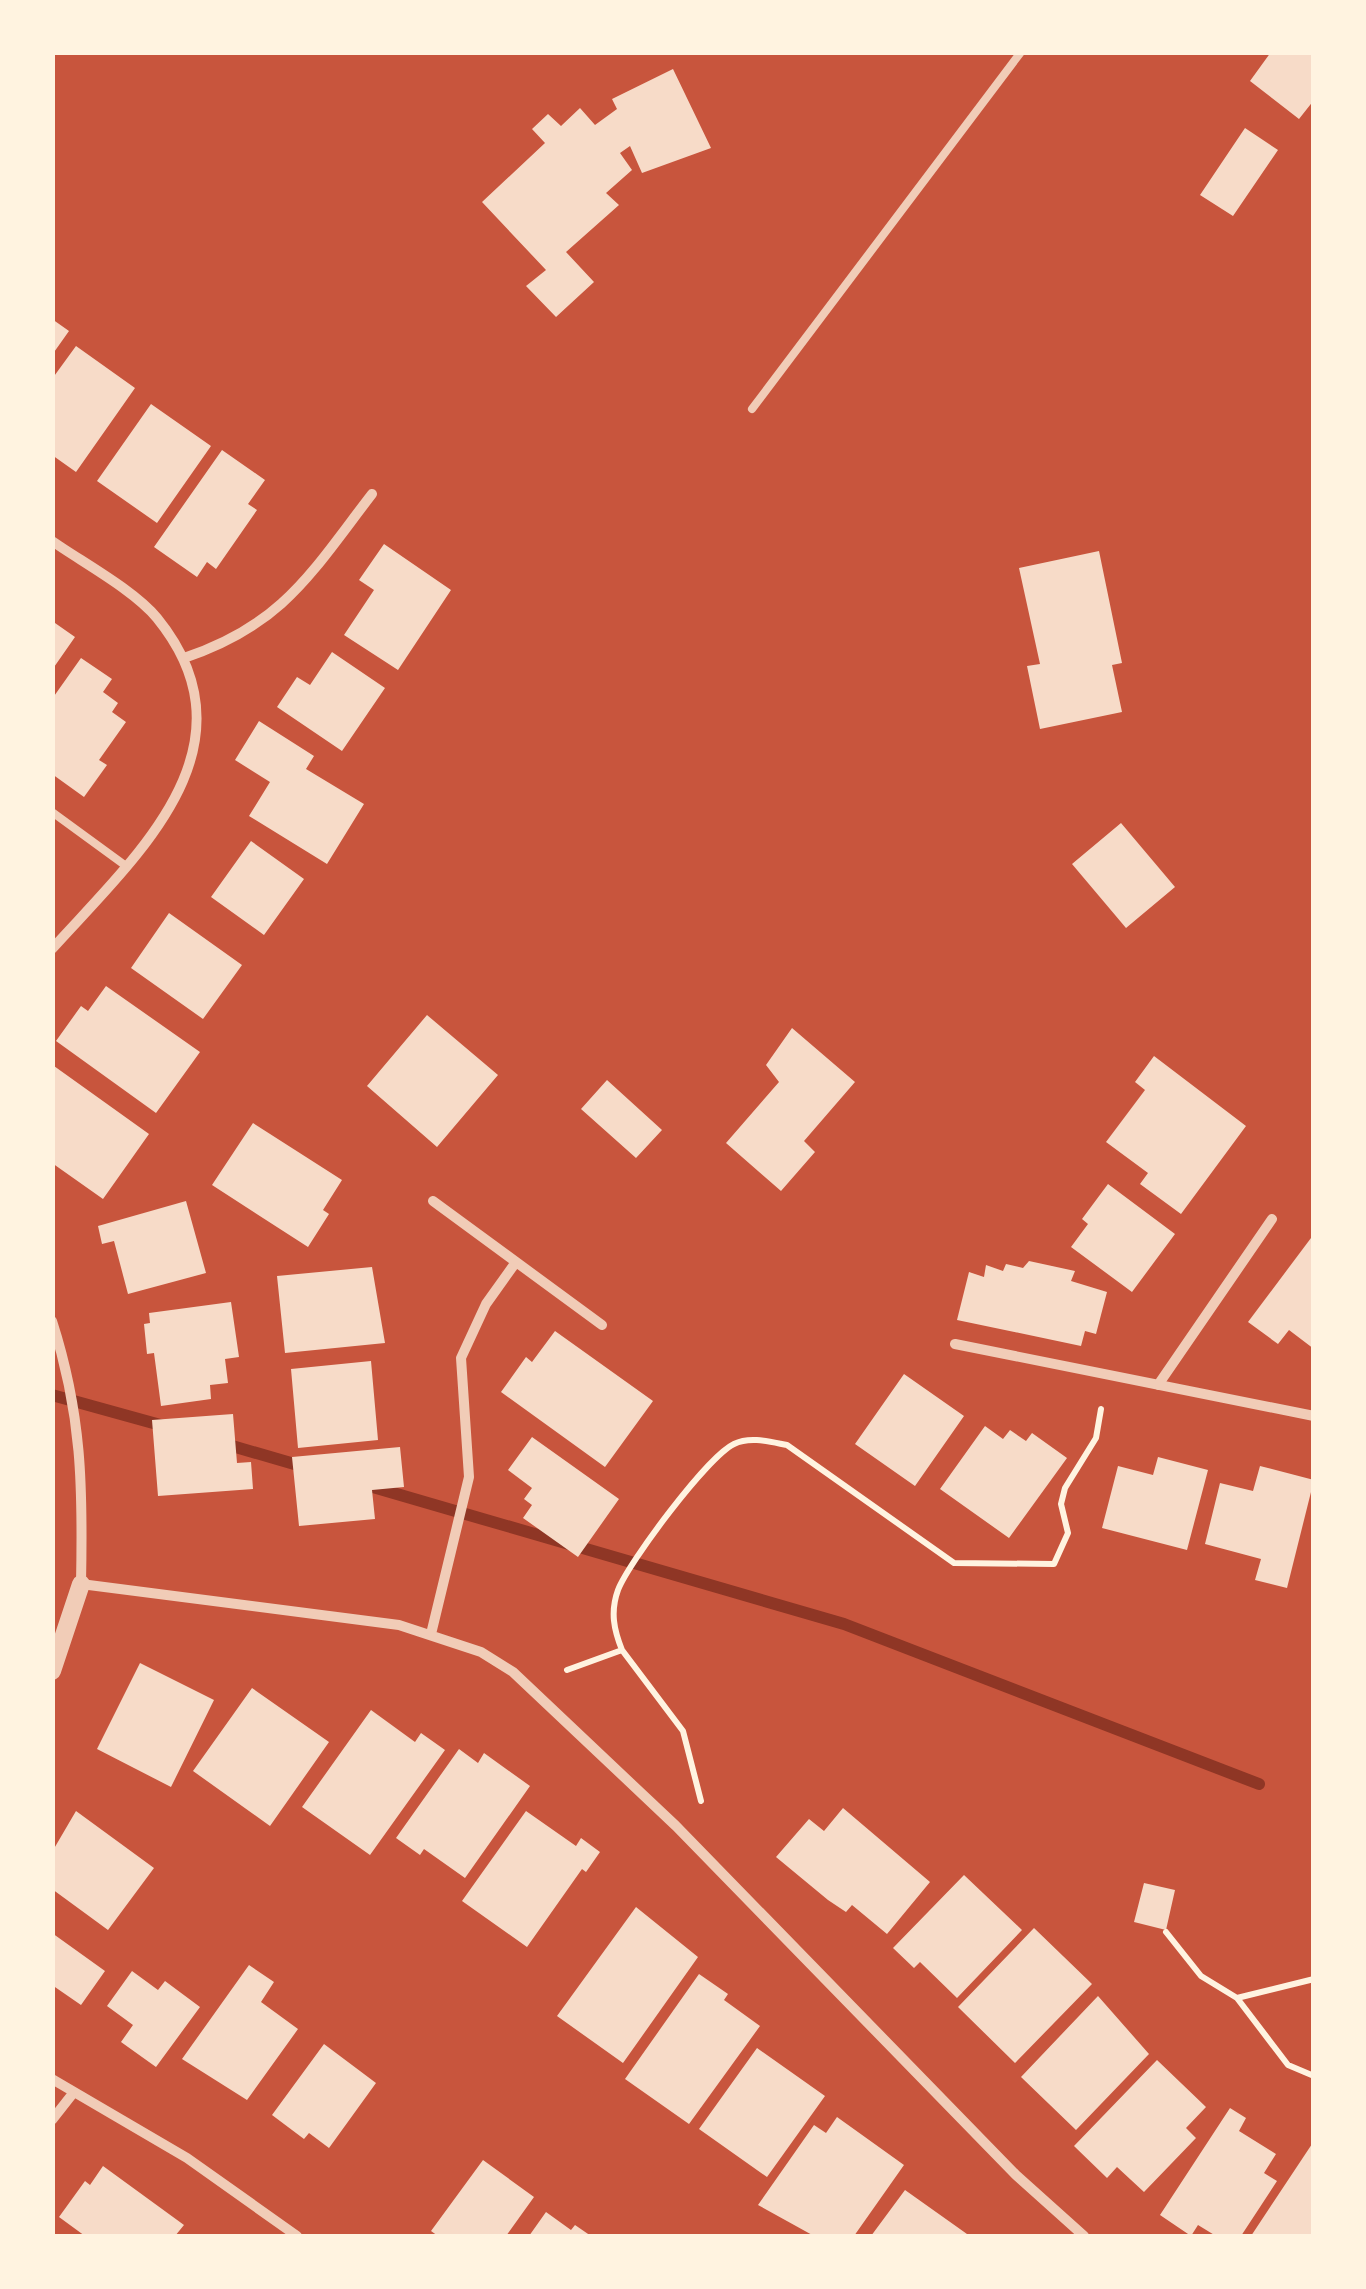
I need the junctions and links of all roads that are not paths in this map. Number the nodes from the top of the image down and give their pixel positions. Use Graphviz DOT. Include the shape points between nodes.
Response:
graph roads {
  1 [pos="1021,52"];
  2 [pos="752,409"];
  3 [pos="372,494"];
  4 [pos="52,541"];
  5 [pos="184,658"];
  6 [pos="52,812"];
  7 [pos="126,866"];
  8 [pos="52,949"];
  9 [pos="433,1201"];
  10 [pos="1272,1218"];
  11 [pos="516,1262"];
  12 [pos="52,1320"];
  13 [pos="602,1325"];
  14 [pos="955,1344"];
  15 [pos="1158,1385"];
  16 [pos="1314,1416"];
  17 [pos="81,1584"];
  18 [pos="432,1634"];
  19 [pos="52,1672"];
  20 [pos="52,2079"];
  21 [pos="74,2092"];
  22 [pos="52,2120"];
  23 [pos="297,2236"];
  24 [pos="1084,2236"];
  1 -- 2 [label="lane"];
  3 -- 5 [label="street" via="295,595 248,632"];
  4 -- 5 [label="street" via="154,615"];
  5 -- 7 [label="street" via="194,752 162,826"];
  6 -- 7 [label="lane"];
  7 -- 8 [label="street"];
  9 -- 11 [label="street"];
  10 -- 15 [label="street"];
  11 -- 13 [label="street"];
  11 -- 18 [label="street" via="460,1358 469,1477"];
  12 -- 17 [label="street" via="73,1386 84,1486"];
  14 -- 15 [label="street"];
  15 -- 16 [label="street"];
  17 -- 18 [label="street"];
  17 -- 19 [label="street"];
  18 -- 24 [label="street" via="513,1672"];
  20 -- 21 [label="street"];
  21 -- 22 [label="street"];
  21 -- 23 [label="street" via="188,2158"];
}
